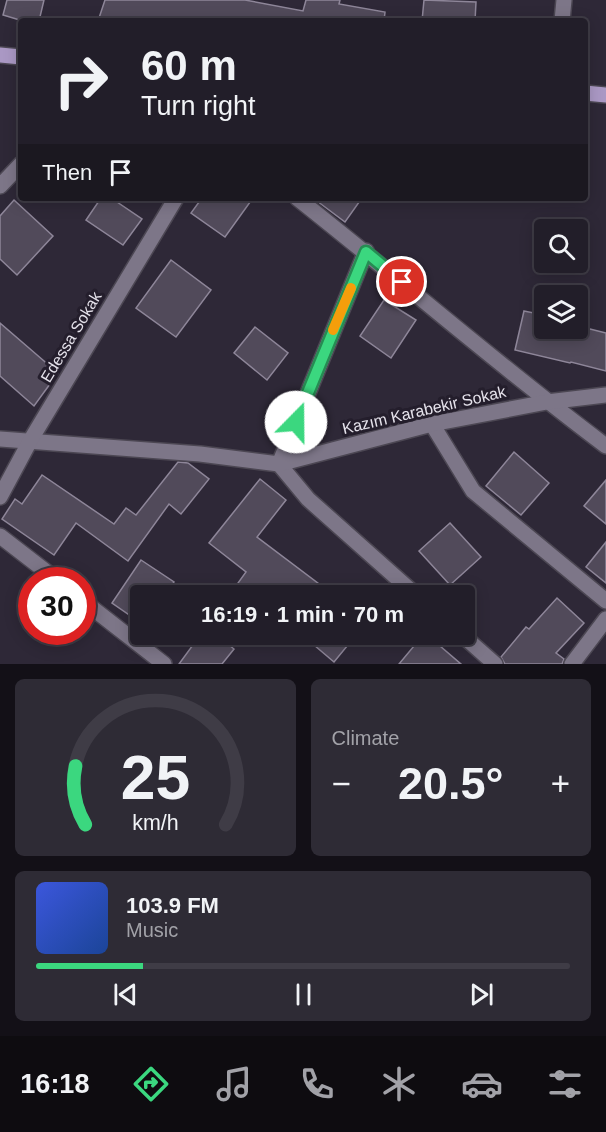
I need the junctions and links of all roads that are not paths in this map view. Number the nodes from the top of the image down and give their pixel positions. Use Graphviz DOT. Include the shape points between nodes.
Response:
graph roads {
  1 [pos="564,0"];
  2 [pos="562,18"];
  3 [pos="0,55"];
  4 [pos="18,57"];
  5 [pos="588,93"];
  6 [pos="606,94"];
  7 [pos="18,167"];
  8 [pos="0,186"];
  9 [pos="174,201"];
  10 [pos="301,201"];
  11 [pos="366,252"];
  12 [pos="606,394"];
  13 [pos="547,402"];
  14 [pos="432,424"];
  15 [pos="0,439"];
  16 [pos="30,441"];
  17 [pos="606,447"];
  18 [pos="279,464"];
  19 [pos="0,497"];
  20 [pos="0,536"];
  21 [pos="40,567"];
  22 [pos="405,585"];
  23 [pos="606,601"];
  24 [pos="96,611"];
  25 [pos="606,619"];
  26 [pos="473,645"];
  27 [pos="164,664"];
  28 [pos="495,664"];
  29 [pos="572,664"];
  1 -- 2 [label="street"];
  3 -- 4 [label="main road"];
  5 -- 6 [label="main road"];
  7 -- 8 [label="street"];
  9 -- 16 [label="street, Edessa Sokak"];
  10 -- 11 [label="street"];
  11 -- 13 [label="street"];
  11 -- 18 [label="street"];
  12 -- 13 [label="street, Kazım Karabekir Sokak"];
  13 -- 14 [label="street, Kazım Karabekir Sokak"];
  13 -- 17 [label="street"];
  14 -- 18 [label="street, Kazım Karabekir Sokak"];
  14 -- 23 [label="street" via="473,492"];
  15 -- 16 [label="street, Kazım Karabekir Sokak"];
  16 -- 18 [label="street, Kazım Karabekir Sokak"];
  16 -- 19 [label="street, Edessa Sokak"];
  18 -- 22 [label="street" via="308,499"];
  20 -- 21 [label="street"];
  24 -- 27 [label="street"];
  25 -- 29 [label="street"];
  26 -- 28 [label="street"];
}
